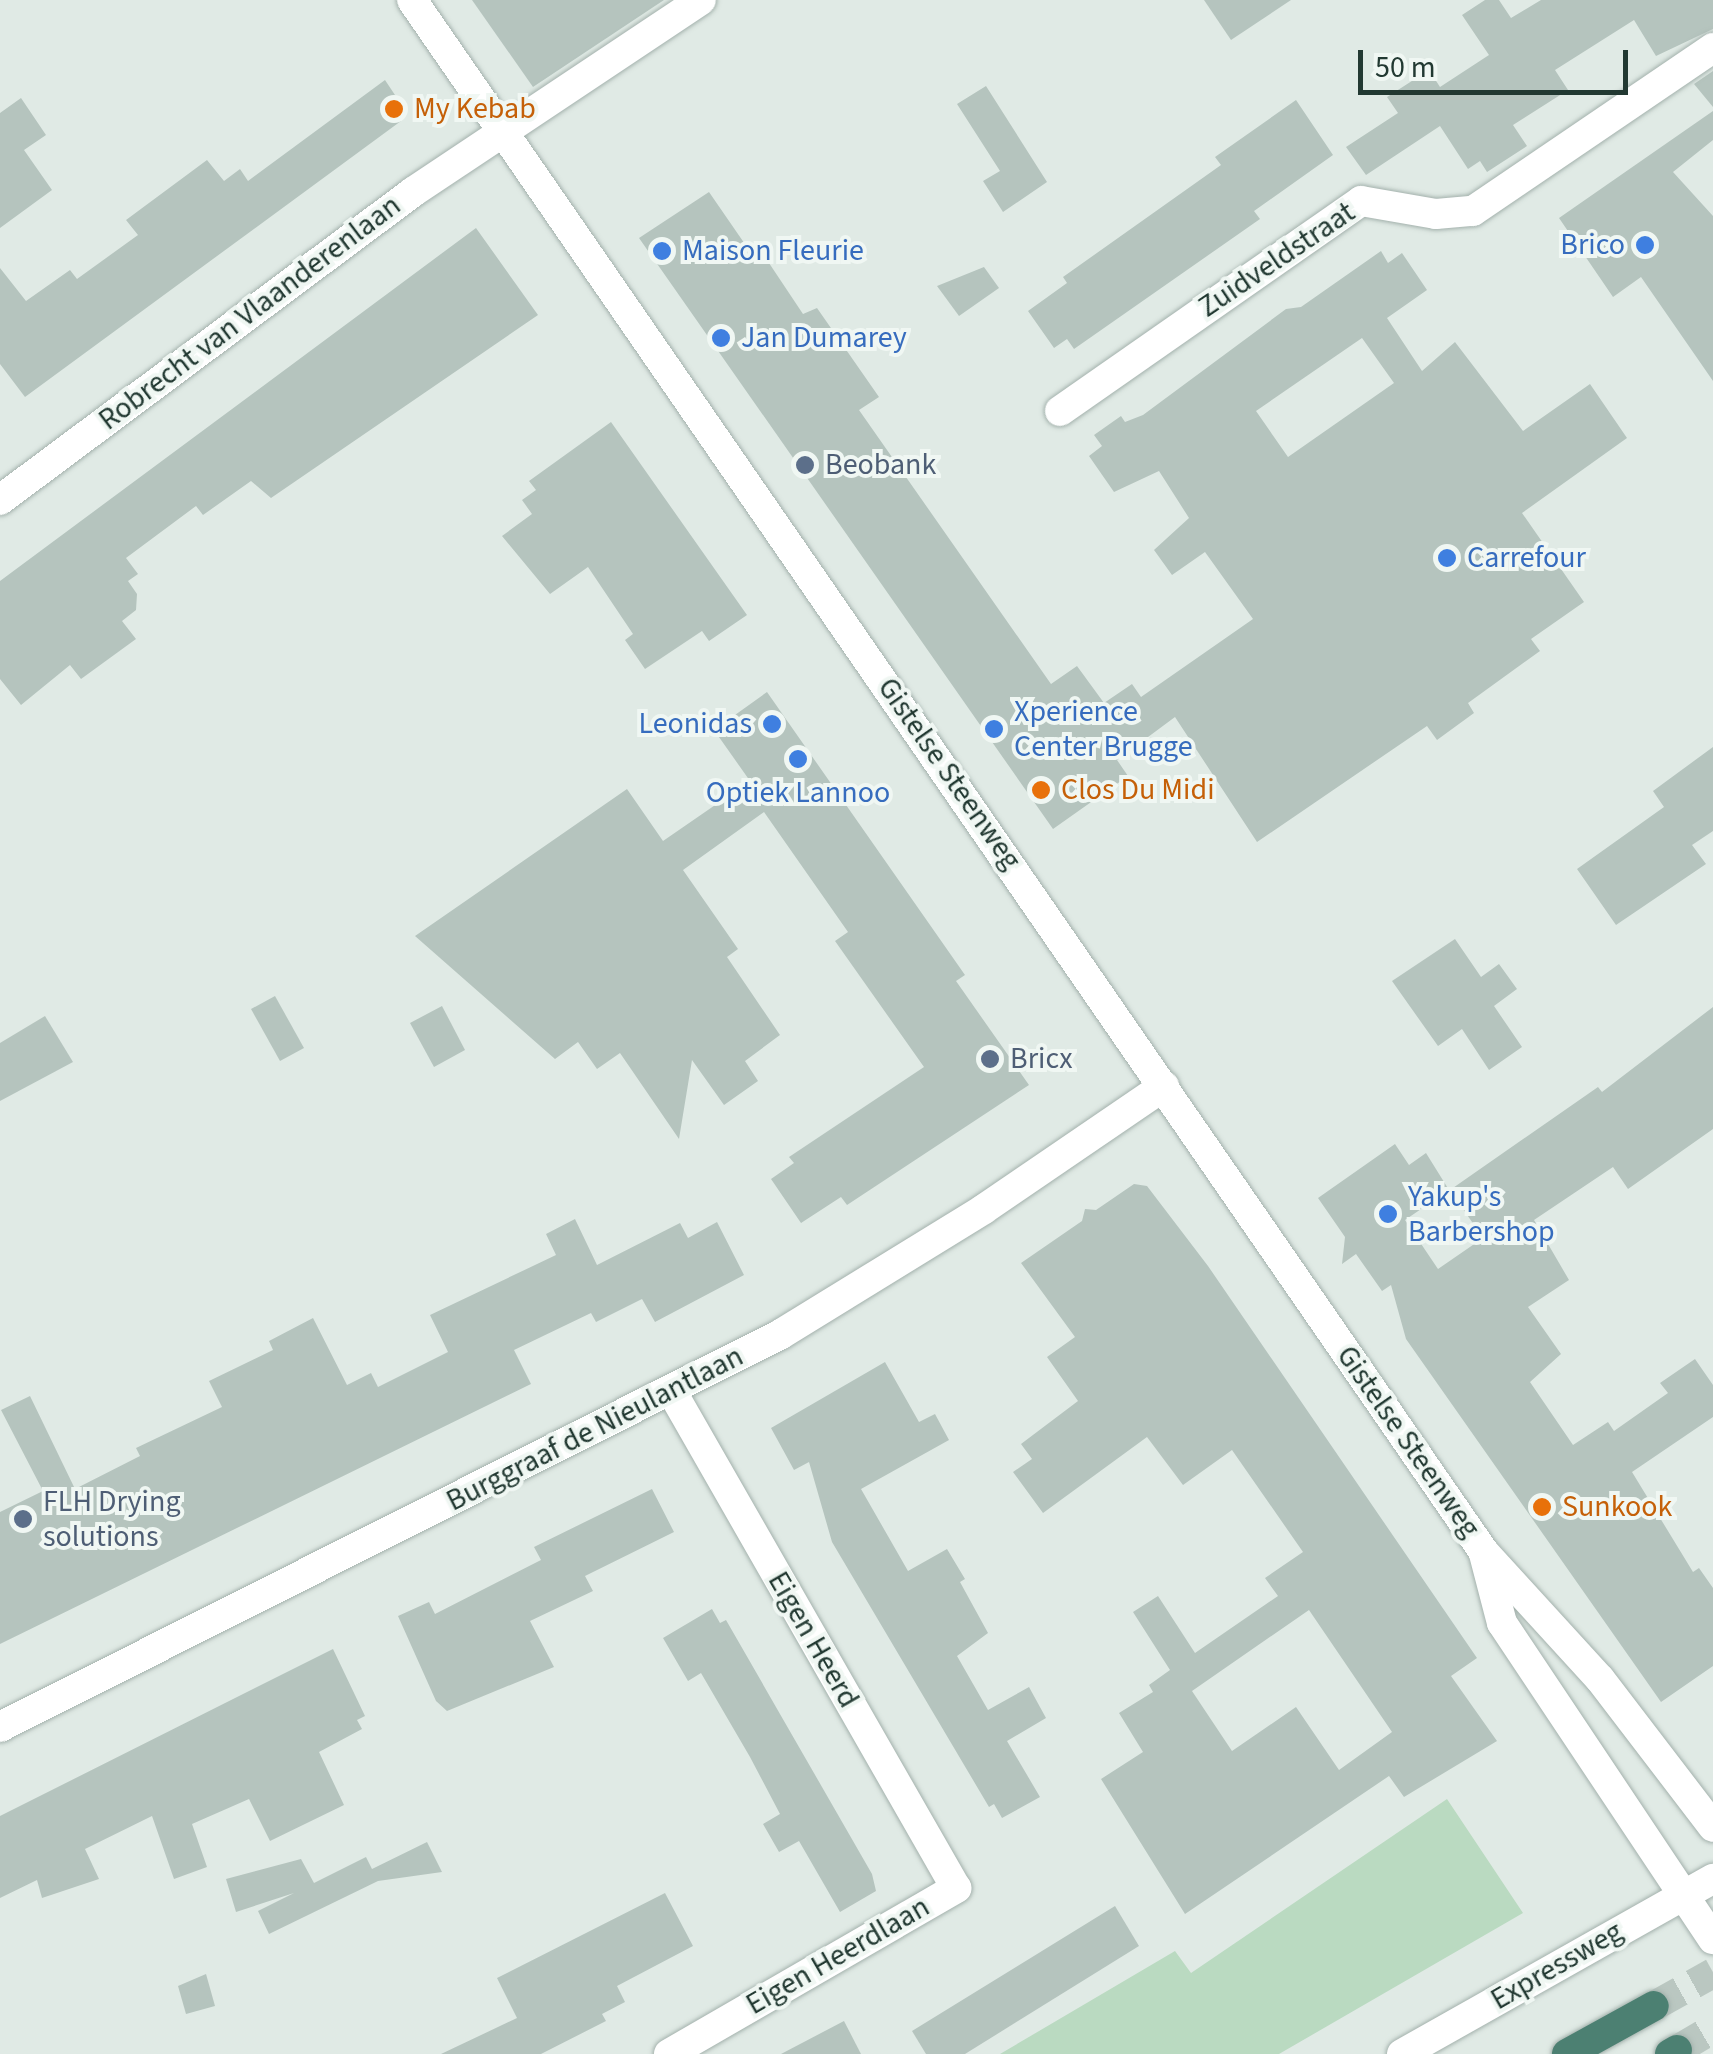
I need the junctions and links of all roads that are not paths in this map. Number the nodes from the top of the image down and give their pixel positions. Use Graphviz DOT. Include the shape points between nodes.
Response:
graph roads {
  1 [pos="412,0"];
  2 [pos="701,0"];
  3 [pos="1713,48"];
  4 [pos="504,131"];
  5 [pos="1060,411"];
  6 [pos="0,500"];
  7 [pos="1164,1086"];
  8 [pos="672,1392"];
  9 [pos="1483,1551"];
  10 [pos="0,1728"];
  11 [pos="1713,1827"];
  12 [pos="1713,1879"];
  13 [pos="956,1888"];
  14 [pos="1681,1896"];
  15 [pos="1713,1939"];
  16 [pos="1654,2006"];
  17 [pos="669,2054"];
  18 [pos="1402,2054"];
  19 [pos="1567,2054"];
  1 -- 4 [label="street, Gistelse Steenweg"];
  2 -- 4 [label="street, Robrecht van Vlaanderenlaan"];
  3 -- 5 [label="street, Zuidveldstraat" via="1474,211 1436,214 1361,201"];
  4 -- 6 [label="street, Robrecht van Vlaanderenlaan"];
  4 -- 7 [label="street, Gistelse Steenweg"];
  7 -- 8 [label="street, Burggraaf de Nieulantlaan" via="884,1272"];
  7 -- 9 [label="street, Gistelse Steenweg"];
  8 -- 10 [label="street, Burggraaf de Nieulantlaan"];
  8 -- 13 [label="street, Eigen Heerd"];
  9 -- 11 [label="street, Gistelse Steenweg" via="1600,1680"];
  9 -- 14 [label="street, Gistelse Steenweg" via="1502,1623"];
  12 -- 14 [label="street, Expressweg"];
  13 -- 17 [label="street, Eigen Heerdlaan"];
  14 -- 15 [label="street, Gistelse Steenweg"];
  14 -- 18 [label="street, Expressweg"];
  16 -- 19 [label="highway"];
}
